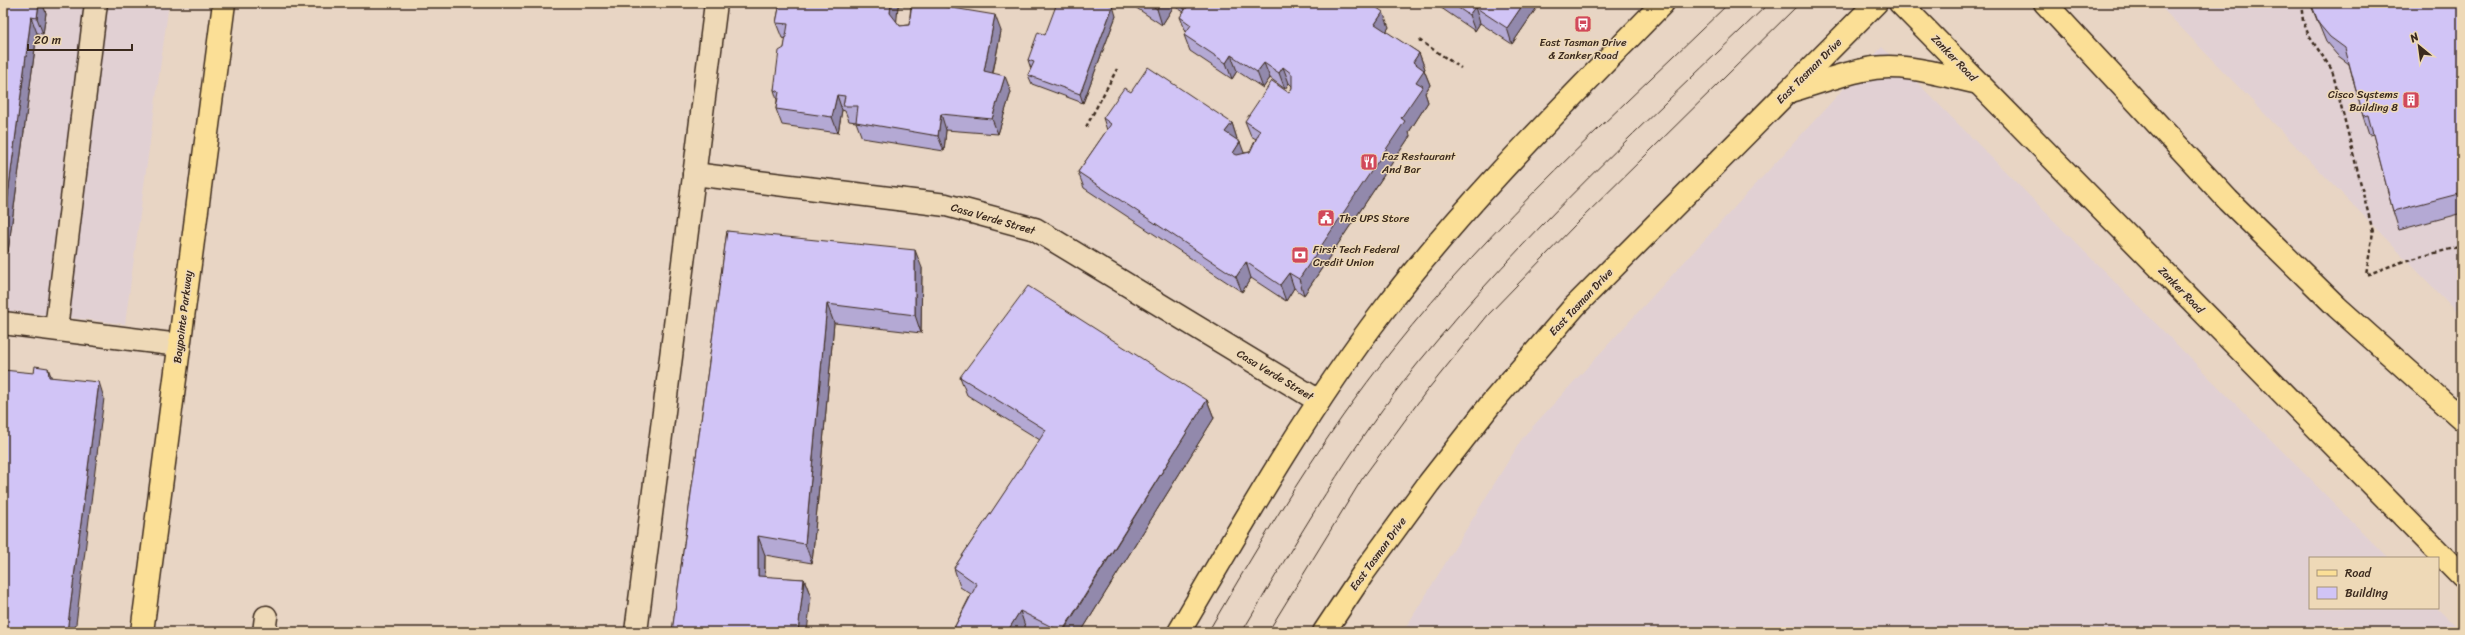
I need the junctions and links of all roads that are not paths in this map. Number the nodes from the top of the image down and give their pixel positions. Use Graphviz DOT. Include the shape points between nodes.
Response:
graph roads {
  1 [pos="96,3"];
  2 [pos="224,3"];
  3 [pos="716,3"];
  4 [pos="1663,3"];
  5 [pos="1876,3"];
  6 [pos="1900,3"];
  7 [pos="2055,8"];
  8 [pos="1978,83"];
  9 [pos="1789,91"];
  10 [pos="694,174"];
  11 [pos="3,323"];
  12 [pos="56,329"];
  13 [pos="179,345"];
  14 [pos="1319,401"];
  15 [pos="2462,419"];
  16 [pos="2462,576"];
  17 [pos="142,632"];
  18 [pos="636,632"];
  19 [pos="1179,632"];
  20 [pos="1324,632"];
  1 -- 12 [label="street"];
  2 -- 13 [label="main road, Baypointe Parkway"];
  3 -- 10 [label="street"];
  4 -- 14 [label="main road" via="1574,94 1441,238 1382,311"];
  5 -- 9 [label="main road, East Tasman Drive"];
  6 -- 8 [label="main road, Zanker Road"];
  7 -- 15 [label="main road" via="2228,200 2336,307"];
  8 -- 9 [label="main road" via="1918,70 1864,69"];
  8 -- 16 [label="main road, Zanker Road"];
  9 -- 20 [label="main road, East Tasman Drive" via="1559,324 1490,405 1429,483"];
  10 -- 14 [label="street, Casa Verde Street" via="946,205 1034,229"];
  10 -- 18 [label="street"];
  11 -- 12 [label="street"];
  12 -- 13 [label="street"];
  13 -- 17 [label="main road, Baypointe Parkway"];
  14 -- 19 [label="main road" via="1259,496"];
}
